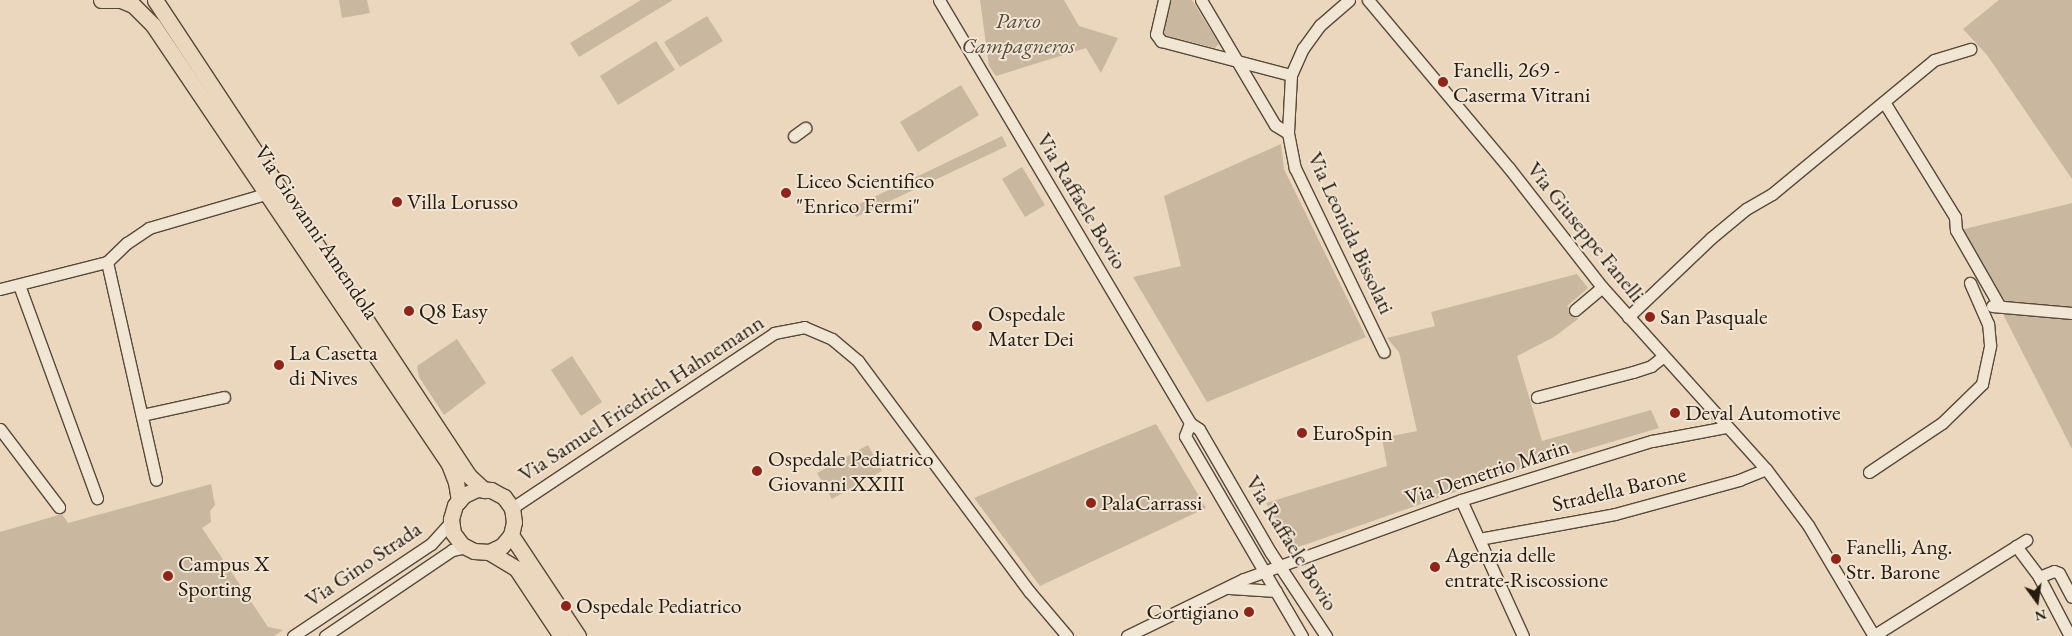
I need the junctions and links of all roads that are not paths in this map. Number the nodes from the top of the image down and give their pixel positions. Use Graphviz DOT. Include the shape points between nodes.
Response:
graph roads {
  1 [pos="101,0"];
  2 [pos="120,0"];
  3 [pos="155,0"];
  4 [pos="939,0"];
  5 [pos="1164,0"];
  6 [pos="1201,0"];
  7 [pos="1349,0"];
  8 [pos="1368,0"];
  9 [pos="1970,49"];
  10 [pos="1235,60"];
  11 [pos="1291,75"];
  12 [pos="1884,102"];
  13 [pos="805,128"];
  14 [pos="1288,133"];
  15 [pos="794,136"];
  16 [pos="265,194"];
  17 [pos="107,262"];
  18 [pos="1970,283"];
  19 [pos="19,285"];
  20 [pos="1602,287"];
  21 [pos="0,289"];
  22 [pos="1999,304"];
  23 [pos="1983,307"];
  24 [pos="1575,310"];
  25 [pos="2072,313"];
  26 [pos="1628,317"];
  27 [pos="1384,352"];
  28 [pos="1664,356"];
  29 [pos="224,397"];
  30 [pos="1537,397"];
  31 [pos="142,415"];
  32 [pos="1190,423"];
  33 [pos="1726,427"];
  34 [pos="0,429"];
  35 [pos="1766,469"];
  36 [pos="1870,472"];
  37 [pos="156,480"];
  38 [pos="484,490"];
  39 [pos="97,498"];
  40 [pos="459,500"];
  41 [pos="1461,500"];
  42 [pos="59,507"];
  43 [pos="512,508"];
  44 [pos="451,522"];
  45 [pos="511,535"];
  46 [pos="1479,539"];
  47 [pos="466,547"];
  48 [pos="489,552"];
  49 [pos="1281,565"];
  50 [pos="1264,571"];
  51 [pos="2039,577"];
  52 [pos="1220,589"];
  53 [pos="1276,591"];
  54 [pos="2072,597"];
  55 [pos="1312,614"];
  56 [pos="1296,625"];
  57 [pos="293,636"];
  58 [pos="325,636"];
  59 [pos="561,636"];
  60 [pos="578,636"];
  61 [pos="1067,636"];
  62 [pos="1128,636"];
  63 [pos="1302,636"];
  64 [pos="1326,636"];
  65 [pos="1523,636"];
  66 [pos="1873,636"];
  67 [pos="2070,636"];
  1 -- 2 [label="main road, Via Giovanni Amendola"];
  2 -- 16 [label="main road, Via Giovanni Amendola" via="133,5 153,25"];
  3 -- 38 [label="main road, Via Giovanni Amendola" via="469,476"];
  4 -- 32 [label="street, Via Raffaele Bovio"];
  5 -- 10 [label="street" via="1156,34 1161,41"];
  6 -- 10 [label="street"];
  7 -- 11 [label="street, Via Leonida Bissolati" via="1320,24 1303,48"];
  8 -- 20 [label="street, Via Giuseppe Fanelli" via="1509,168"];
  9 -- 12 [label="street" via="1934,60"];
  10 -- 11 [label="street"];
  10 -- 14 [label="street" via="1275,125"];
  11 -- 14 [label="street, Via Leonida Bissolati"];
  12 -- 22 [label="street" via="1955,217 1956,230"];
  12 -- 26 [label="street" via="1772,194 1746,209 1711,238"];
  13 -- 15 [label="street"];
  14 -- 27 [label="street, Via Leonida Bissolati" via="1299,176"];
  16 -- 17 [label="street" via="150,228"];
  16 -- 40 [label="main road, Via Giovanni Amendola" via="449,464"];
  17 -- 19 [label="street"];
  17 -- 31 [label="street"];
  18 -- 23 [label="street"];
  19 -- 21 [label="street"];
  19 -- 39 [label="street"];
  20 -- 24 [label="street"];
  20 -- 26 [label="street, Via Giuseppe Fanelli"];
  22 -- 23 [label="street"];
  22 -- 25 [label="street"];
  23 -- 36 [label="street" via="1990,345 1982,384 1942,422"];
  26 -- 28 [label="street, Via Giuseppe Fanelli"];
  28 -- 30 [label="street" via="1633,372"];
  28 -- 33 [label="street, Via Giuseppe Fanelli"];
  29 -- 31 [label="street"];
  31 -- 37 [label="street"];
  32 -- 49 [label="street, Via Raffaele Bovio" via="1199,429"];
  32 -- 50 [label="street, Via Raffaele Bovio" via="1185,436"];
  33 -- 35 [label="street, Via Giuseppe Fanelli"];
  33 -- 41 [label="street, Via Demetrio Marin" via="1652,441"];
  34 -- 42 [label="street"];
  35 -- 46 [label="street, Stradella Barone" via="1739,480 1615,514"];
  35 -- 66 [label="street, Via Giuseppe Fanelli" via="1808,524"];
  38 -- 40 [label="main road" via="464,495"];
  38 -- 43 [label="main road, Via Giovanni Amendola" via="504,497"];
  40 -- 44 [label="main road"];
  41 -- 46 [label="street"];
  41 -- 49 [label="street, Via Demetrio Marin"];
  43 -- 45 [label="main road" via="514,522"];
  43 -- 61 [label="street, Via Samuel Friedrich Hahnemann" via="774,333 789,327 810,328 832,339 858,361 1029,591"];
  44 -- 47 [label="main road" via="453,533"];
  44 -- 57 [label="street, Via Gino Strada" via="431,544"];
  45 -- 48 [label="main road" via="502,546"];
  45 -- 60 [label="main road"];
  46 -- 65 [label="street"];
  47 -- 48 [label="main road" via="474,552"];
  47 -- 58 [label="street, Via Gino Strada" via="452,550"];
  48 -- 59 [label="main road" via="516,568"];
  49 -- 50 [label="street, Via Demetrio Marin"];
  49 -- 55 [label="street, Via Raffaele Bovio"];
  50 -- 52 [label="street, Via Demetrio Marin"];
  50 -- 53 [label="street, Via Raffaele Bovio"];
  51 -- 54 [label="street" via="2054,571 2059,573"];
  51 -- 66 [label="street" via="2021,543"];
  51 -- 67 [label="street"];
  52 -- 53 [label="street"];
  52 -- 62 [label="street, Via Demetrio Marin"];
  53 -- 56 [label="street, Via Raffaele Bovio"];
  55 -- 56 [label="street"];
  55 -- 64 [label="street, Via Raffaele Bovio"];
  56 -- 63 [label="street, Via Raffaele Bovio"];
}
